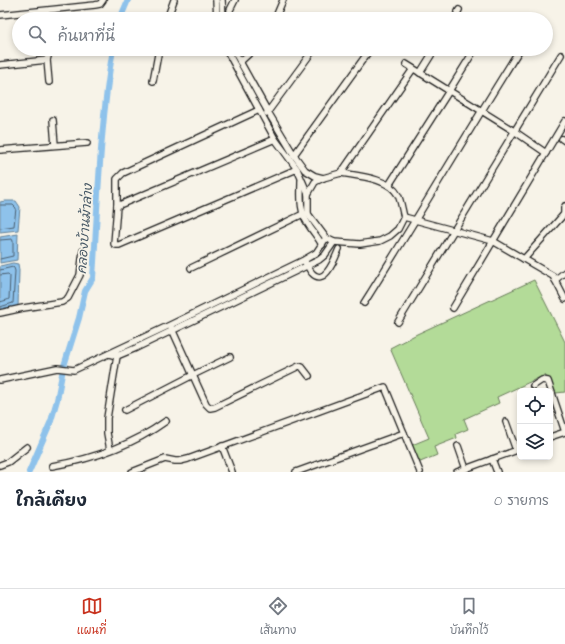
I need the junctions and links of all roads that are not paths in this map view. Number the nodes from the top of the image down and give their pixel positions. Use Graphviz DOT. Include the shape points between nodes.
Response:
graph roads {
  1 [pos="103,0"];
  2 [pos="174,0"];
  3 [pos="216,0"];
  4 [pos="222,0"];
  5 [pos="235,0"];
  6 [pos="283,0"];
  7 [pos="230,10"];
  8 [pos="45,11"];
  9 [pos="34,12"];
  10 [pos="170,12"];
  11 [pos="217,12"];
  12 [pos="223,12"];
  13 [pos="278,12"];
  14 [pos="12,14"];
  15 [pos="0,15"];
  16 [pos="561,55"];
  17 [pos="48,56"];
  18 [pos="158,56"];
  19 [pos="230,56"];
  20 [pos="237,56"];
  21 [pos="246,56"];
  22 [pos="309,56"];
  23 [pos="365,56"];
  24 [pos="431,56"];
  25 [pos="471,56"];
  26 [pos="516,56"];
  27 [pos="47,60"];
  28 [pos="240,62"];
  29 [pos="406,64"];
  30 [pos="0,65"];
  31 [pos="413,69"];
  32 [pos="420,73"];
  33 [pos="153,81"];
  34 [pos="49,82"];
  35 [pos="449,91"];
  36 [pos="259,110"];
  37 [pos="481,111"];
  38 [pos="268,112"];
  39 [pos="263,117"];
  40 [pos="53,120"];
  41 [pos="565,121"];
  42 [pos="514,131"];
  43 [pos="275,139"];
  44 [pos="87,143"];
  45 [pos="55,145"];
  46 [pos="0,150"];
  47 [pos="546,152"];
  48 [pos="294,155"];
  49 [pos="297,169"];
  50 [pos="341,173"];
  51 [pos="323,178"];
  52 [pos="301,180"];
  53 [pos="389,185"];
  54 [pos="308,194"];
  55 [pos="117,206"];
  56 [pos="565,206"];
  57 [pos="565,213"];
  58 [pos="305,214"];
  59 [pos="404,217"];
  60 [pos="416,220"];
  61 [pos="454,231"];
  62 [pos="326,238"];
  63 [pos="492,241"];
  64 [pos="334,242"];
  65 [pos="322,244"];
  66 [pos="339,249"];
  67 [pos="83,251"];
  68 [pos="524,259"];
  69 [pos="306,263"];
  70 [pos="191,268"];
  71 [pos="565,272"];
  72 [pos="555,280"];
  73 [pos="565,299"];
  74 [pos="364,303"];
  75 [pos="453,308"];
  76 [pos="0,313"];
  77 [pos="398,322"];
  78 [pos="171,328"];
  79 [pos="133,342"];
  80 [pos="136,348"];
  81 [pos="116,353"];
  82 [pos="230,357"];
  83 [pos="193,375"];
  84 [pos="309,376"];
  85 [pos="0,380"];
  86 [pos="533,386"];
  87 [pos="125,410"];
  88 [pos="166,421"];
  89 [pos="506,422"];
  90 [pos="565,432"];
  91 [pos="404,433"];
  92 [pos="553,436"];
  93 [pos="222,446"];
  94 [pos="458,446"];
  95 [pos="27,447"];
  96 [pos="517,447"];
  97 [pos="517,449"];
  98 [pos="110,450"];
  99 [pos="492,459"];
  100 [pos="0,465"];
  101 [pos="52,466"];
  102 [pos="466,469"];
  103 [pos="144,470"];
  104 [pos="132,472"];
  105 [pos="232,472"];
  106 [pos="296,472"];
  107 [pos="420,472"];
  108 [pos="457,472"];
  109 [pos="497,472"];
  1 -- 8 [label="street" via="95,5"];
  2 -- 10 [label="street"];
  3 -- 11 [label="street"];
  4 -- 12 [label="street"];
  5 -- 7 [label="street"];
  6 -- 13 [label="street"];
  8 -- 9 [label="street"];
  14 -- 15 [label="street"];
  16 -- 42 [label="street"];
  17 -- 27 [label="street"];
  18 -- 33 [label="street"];
  19 -- 36 [label="street"];
  20 -- 28 [label="street"];
  21 -- 28 [label="street"];
  22 -- 38 [label="street"];
  23 -- 48 [label="street"];
  24 -- 32 [label="street"];
  25 -- 35 [label="street"];
  26 -- 37 [label="street"];
  27 -- 30 [label="street"];
  27 -- 34 [label="street"];
  28 -- 38 [label="street"];
  29 -- 31 [label="street"];
  31 -- 32 [label="street"];
  31 -- 50 [label="street"];
  32 -- 35 [label="street"];
  35 -- 37 [label="street"];
  35 -- 53 [label="street"];
  36 -- 39 [label="street"];
  36 -- 55 [label="street" via="123,173 117,179"];
  37 -- 42 [label="street"];
  37 -- 60 [label="street"];
  38 -- 39 [label="street"];
  38 -- 48 [label="street"];
  39 -- 43 [label="street"];
  40 -- 45 [label="street"];
  41 -- 47 [label="street"];
  42 -- 47 [label="street"];
  42 -- 61 [label="street"];
  43 -- 49 [label="street"];
  43 -- 55 [label="street"];
  44 -- 45 [label="street"];
  45 -- 46 [label="street"];
  47 -- 63 [label="street"];
  48 -- 51 [label="street" via="305,170"];
  49 -- 52 [label="street"];
  49 -- 55 [label="street" via="116,246 114,244"];
  50 -- 51 [label="street"];
  50 -- 53 [label="street" via="367,177"];
  51 -- 54 [label="street" via="315,182"];
  52 -- 54 [label="street"];
  52 -- 58 [label="street" via="301,202"];
  53 -- 59 [label="street" via="398,196"];
  54 -- 58 [label="street"];
  56 -- 57 [label="street"];
  57 -- 68 [label="street"];
  58 -- 62 [label="street"];
  58 -- 65 [label="street" via="307,223"];
  58 -- 70 [label="street"];
  59 -- 60 [label="street"];
  59 -- 64 [label="street" via="398,229 380,241 360,244"];
  60 -- 61 [label="street"];
  60 -- 74 [label="street"];
  61 -- 63 [label="street"];
  61 -- 77 [label="street"];
  62 -- 64 [label="street"];
  62 -- 65 [label="street"];
  63 -- 68 [label="street"];
  63 -- 75 [label="street"];
  64 -- 69 [label="street" via="325,255"];
  65 -- 69 [label="street"];
  66 -- 69 [label="street" via="324,276 315,276"];
  67 -- 76 [label="street" via="80,275 68,298 62,302"];
  68 -- 72 [label="street" via="553,276"];
  69 -- 78 [label="street"];
  71 -- 72 [label="street"];
  72 -- 73 [label="street"];
  78 -- 79 [label="street"];
  78 -- 80 [label="street"];
  78 -- 83 [label="street"];
  79 -- 80 [label="street"];
  79 -- 81 [label="street"];
  80 -- 81 [label="street"];
  81 -- 85 [label="street" via="108,354 74,370 57,368"];
  81 -- 98 [label="street" via="107,418"];
  82 -- 83 [label="street"];
  83 -- 84 [label="street" via="210,408 299,366"];
  83 -- 87 [label="street"];
  86 -- 90 [label="street" via="542,380 548,381"];
  88 -- 98 [label="street" via="134,440"];
  89 -- 96 [label="street"];
  90 -- 92 [label="street"];
  91 -- 93 [label="street" via="385,387"];
  91 -- 106 [label="street"];
  91 -- 107 [label="street"];
  93 -- 103 [label="street" via="180,461 166,459"];
  93 -- 105 [label="street"];
  94 -- 102 [label="street"];
  95 -- 100 [label="street"];
  97 -- 99 [label="street"];
  98 -- 101 [label="street" via="75,462"];
  99 -- 102 [label="street"];
  99 -- 109 [label="street"];
  102 -- 108 [label="street"];
  103 -- 104 [label="street"];
}
